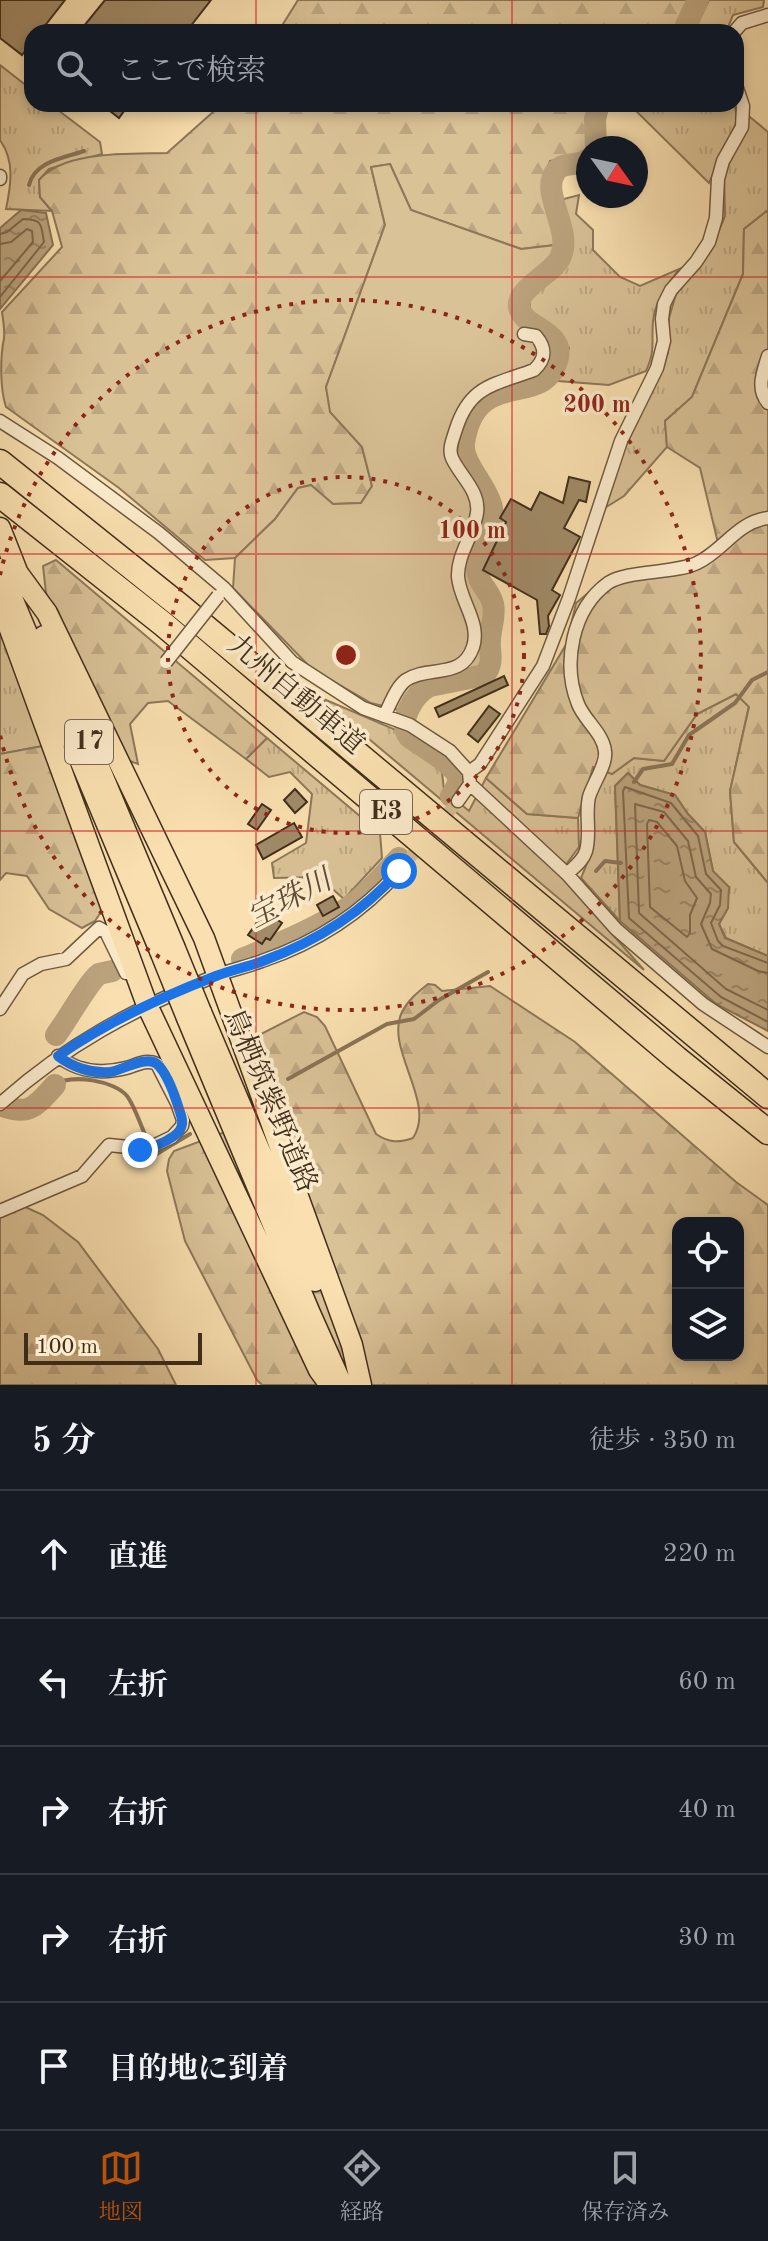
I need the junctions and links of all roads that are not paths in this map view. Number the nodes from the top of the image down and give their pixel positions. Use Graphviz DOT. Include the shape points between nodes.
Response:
graph roads {
  1 [pos="768,15"];
  2 [pos="741,24"];
  3 [pos="743,112"];
  4 [pos="524,334"];
  5 [pos="768,356"];
  6 [pos="768,403"];
  7 [pos="0,421"];
  8 [pos="0,462"];
  9 [pos="0,495"];
  10 [pos="768,518"];
  11 [pos="2,533"];
  12 [pos="9,571"];
  13 [pos="221,592"];
  14 [pos="0,602"];
  15 [pos="166,662"];
  16 [pos="391,718"];
  17 [pos="469,778"];
  18 [pos="458,801"];
  19 [pos="399,871"];
  20 [pos="567,874"];
  21 [pos="218,975"];
  22 [pos="147,1005"];
  23 [pos="0,1009"];
  24 [pos="194,1015"];
  25 [pos="768,1047"];
  26 [pos="58,1056"];
  27 [pos="768,1096"];
  28 [pos="0,1104"];
  29 [pos="768,1132"];
  30 [pos="0,1211"];
  31 [pos="330,1385"];
  32 [pos="342,1385"];
  33 [pos="360,1385"];
  1 -- 2 [label="street"];
  3 -- 17 [label="street" via="742,127 718,179 709,242 664,304 664,341 657,368 621,441 543,666"];
  4 -- 16 [label="street" via="543,344 540,365 481,390 469,401 450,448 476,501 458,579 475,644 460,666 408,678 400,685"];
  5 -- 6 [label="street" via="760,382"];
  7 -- 13 [label="street" via="159,533"];
  8 -- 27 [label="highway, 九州自動車道 / E3"];
  9 -- 29 [label="highway, 九州自動車道 / E3" via="163,624"];
  10 -- 20 [label="street" via="743,527 697,563 611,581 580,617 572,642 571,677 578,705 602,742 605,760 587,804 586,849"];
  11 -- 12 [label="main road, 鳥栖筑紫野道路 / 17"];
  12 -- 21 [label="main road" via="47,613"];
  12 -- 24 [label="main road, 鳥栖筑紫野道路 / 17, bridge"];
  13 -- 15 [label="street, bridge"];
  13 -- 16 [label="street" via="292,662 363,708"];
  14 -- 22 [label="main road"];
  16 -- 17 [label="street" via="450,751"];
  17 -- 18 [label="street"];
  17 -- 20 [label="street"];
  19 -- 21 [label="street" via="362,909 324,933"];
  20 -- 25 [label="street" via="616,929 703,1004"];
  21 -- 22 [label="street"];
  21 -- 33 [label="main road" via="352,1345"];
  22 -- 23 [label="street" via="99,928 66,959 23,974"];
  22 -- 26 [label="street"];
  22 -- 31 [label="main road"];
  24 -- 32 [label="main road, 鳥栖筑紫野道路 / 17"];
  24 -- 33 [label="main road, 鳥栖筑紫野道路 / 17"];
  26 -- 28 [label="street"];
  26 -- 30 [label="street" via="98,1072 157,1064 183,1120 179,1131 150,1148 109,1145 82,1176"];
}
